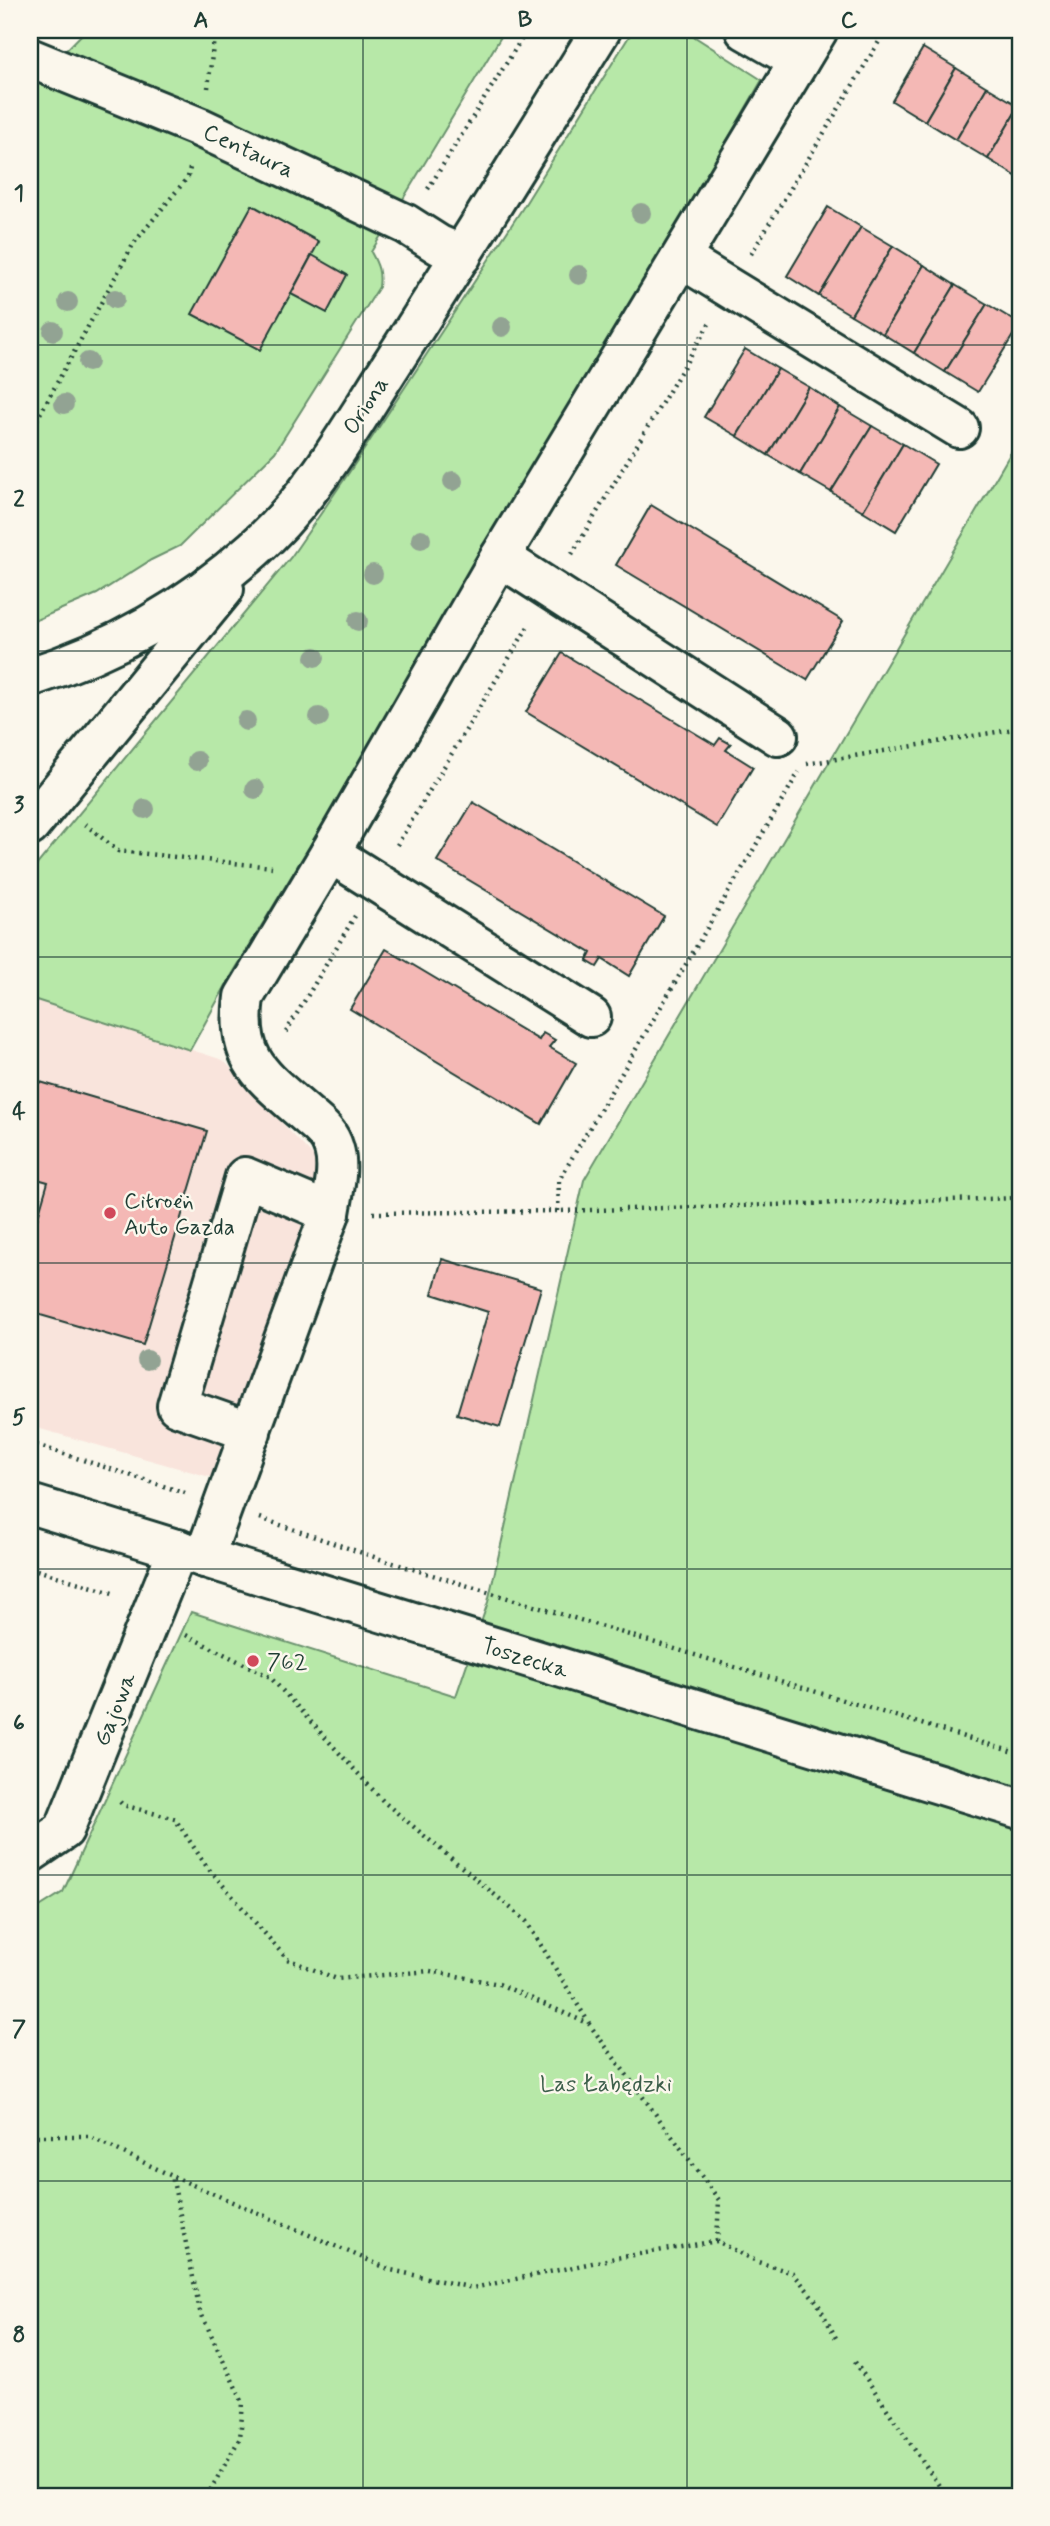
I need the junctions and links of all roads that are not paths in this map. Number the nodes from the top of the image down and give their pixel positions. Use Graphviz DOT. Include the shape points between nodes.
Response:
graph roads {
  1 [pos="36,30"];
  2 [pos="601,30"];
  3 [pos="745,30"];
  4 [pos="30,44"];
  5 [pos="808,45"];
  6 [pos="30,58"];
  7 [pos="462,255"];
  8 [pos="682,259"];
  9 [pos="959,428"];
  10 [pos="255,548"];
  11 [pos="500,557"];
  12 [pos="30,677"];
  13 [pos="778,736"];
  14 [pos="30,826"];
  15 [pos="324,863"];
  16 [pos="591,1017"];
  17 [pos="330,1213"];
  18 [pos="251,1432"];
  19 [pos="30,1504"];
  20 [pos="191,1553"];
  21 [pos="1020,1809"];
  22 [pos="30,1853"];
  1 -- 4 [label="street"];
  2 -- 7 [label="street, Oriona"];
  3 -- 5 [label="street"];
  5 -- 8 [label="street, Gajowa"];
  6 -- 7 [label="street, Centaura" via="199,127"];
  7 -- 10 [label="street, Oriona" via="318,476"];
  8 -- 9 [label="street"];
  8 -- 11 [label="street, Gajowa"];
  10 -- 12 [label="street, Oriona" via="199,595 143,629"];
  10 -- 14 [label="street"];
  11 -- 13 [label="street"];
  11 -- 15 [label="street, Gajowa"];
  15 -- 16 [label="street"];
  15 -- 17 [label="street, Gajowa" via="244,997 241,1020 244,1044 260,1074 325,1130 334,1148 337,1163"];
  17 -- 18 [label="street, Gajowa"];
  17 -- 18 [label="street" via="245,1177 177,1406"];
  18 -- 20 [label="street, Gajowa" via="223,1505"];
  19 -- 20 [label="street, Toszecka"];
  20 -- 21 [label="street, Toszecka"];
  20 -- 22 [label="street, Gajowa" via="153,1612 64,1830"];
}
